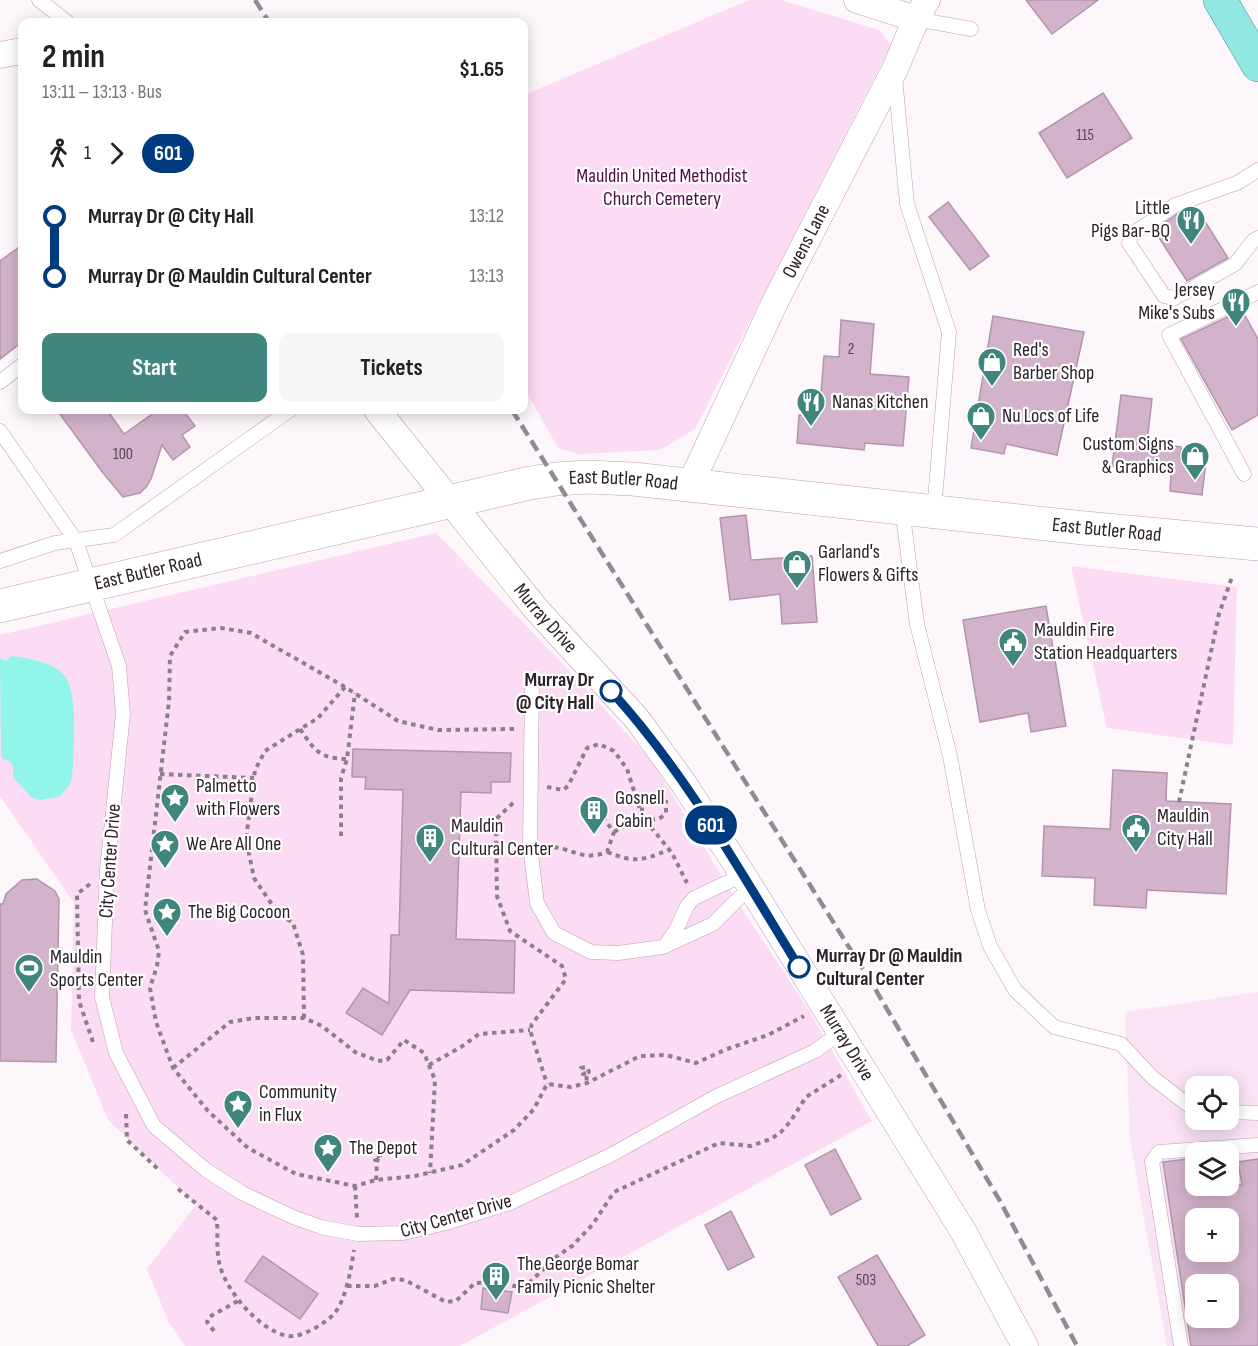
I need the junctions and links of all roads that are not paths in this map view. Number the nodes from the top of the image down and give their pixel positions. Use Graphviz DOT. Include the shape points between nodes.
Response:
graph roads {
  1 [pos="39,0"];
  2 [pos="857,0"];
  3 [pos="1220,0"];
  4 [pos="922,9"];
  5 [pos="62,18"];
  6 [pos="970,29"];
  7 [pos="18,52"];
  8 [pos="0,55"];
  9 [pos="1258,65"];
  10 [pos="895,69"];
  11 [pos="1258,170"];
  12 [pos="1258,238"];
  13 [pos="1258,292"];
  14 [pos="18,368"];
  15 [pos="0,382"];
  16 [pos="284,414"];
  17 [pos="380,414"];
  18 [pos="0,431"];
  19 [pos="1244,474"];
  20 [pos="690,485"];
  21 [pos="449,501"];
  22 [pos="902,508"];
  23 [pos="934,511"];
  24 [pos="76,541"];
  25 [pos="1258,544"];
  26 [pos="0,561"];
  27 [pos="91,584"];
  28 [pos="0,606"];
  29 [pos="532,680"];
  30 [pos="747,881"];
  31 [pos="663,947"];
  32 [pos="840,1033"];
  33 [pos="1185,1103"];
  34 [pos="1239,1112"];
  35 [pos="1258,1113"];
  36 [pos="1258,1145"];
  37 [pos="1025,1346"];
  38 [pos="1181,1346"];
  1 -- 5 [label="lane"];
  2 -- 4 [label="street"];
  3 -- 9 [label="main road"];
  4 -- 6 [label="lane"];
  4 -- 10 [label="street, Owens Lane"];
  7 -- 8 [label="street"];
  10 -- 20 [label="street, Owens Lane" via="775,302"];
  10 -- 23 [label="lane" via="907,204 949,332"];
  11 -- 12 [label="lane" via="1237,183 1175,205 1131,235 1129,243 1164,296 1175,298 1235,264"];
  13 -- 19 [label="lane" via="1169,335"];
  14 -- 15 [label="lane"];
  16 -- 24 [label="lane" via="114,535"];
  17 -- 21 [label="street, Murray Drive"];
  18 -- 24 [label="lane, City Center Drive"];
  20 -- 21 [label="main road, East Butler Road" via="633,479 556,479"];
  20 -- 22 [label="main road, East Butler Road"];
  21 -- 27 [label="main road, East Butler Road"];
  21 -- 30 [label="street, Murray Drive" via="536,609 637,719"];
  22 -- 23 [label="main road, East Butler Road"];
  22 -- 33 [label="lane" via="916,624 950,756 978,910 990,946 1015,990 1054,1027 1121,1044 1153,1078"];
  23 -- 25 [label="main road, East Butler Road"];
  24 -- 26 [label="lane" via="55,543"];
  24 -- 27 [label="lane, City Center Drive"];
  27 -- 28 [label="main road, East Butler Road"];
  27 -- 32 [label="lane, City Center Drive" via="119,666 123,714 107,870 102,997 116,1053 154,1126 206,1170 233,1187 293,1217 358,1234 403,1233 446,1223 510,1203 601,1160 715,1097 815,1051"];
  29 -- 31 [label="lane" via="530,846 537,903 554,933 591,952"];
  30 -- 31 [label="lane" via="713,924"];
  30 -- 31 [label="lane" via="694,898"];
  30 -- 32 [label="street, Murray Drive"];
  32 -- 37 [label="street, Murray Drive" via="963,1231"];
  34 -- 35 [label="lane"];
  36 -- 38 [label="lane" via="1159,1152 1152,1162"];
}
